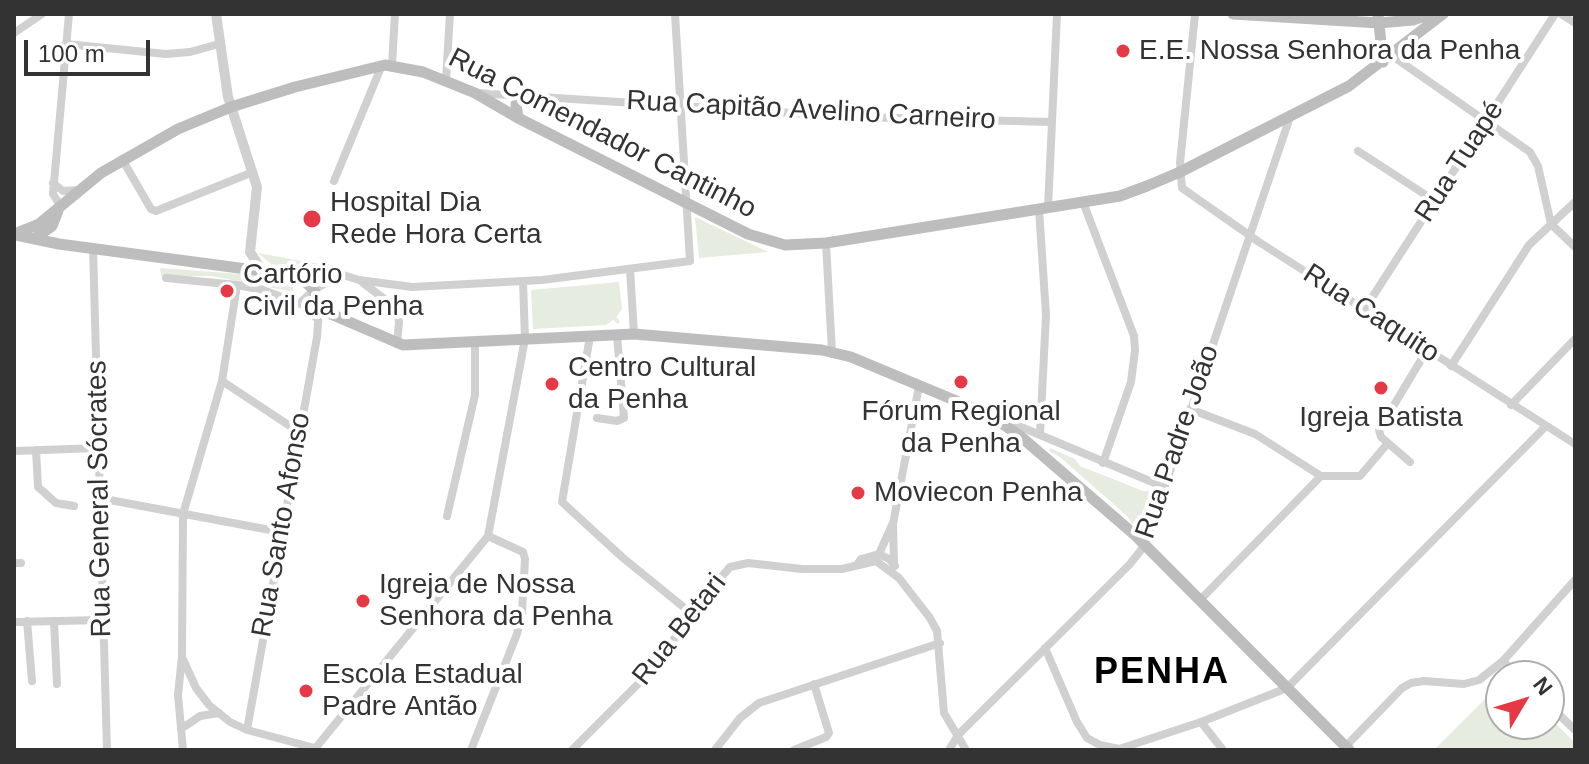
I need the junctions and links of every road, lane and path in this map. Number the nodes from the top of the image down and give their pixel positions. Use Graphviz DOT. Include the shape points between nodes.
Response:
graph roads {
  1 [pos="42,14"];
  2 [pos="69,14"];
  3 [pos="216,14"];
  4 [pos="395,14"];
  5 [pos="450,14"];
  6 [pos="675,14"];
  7 [pos="1057,14"];
  8 [pos="1195,14"];
  9 [pos="1233,14"];
  10 [pos="1430,14"];
  11 [pos="1443,14"];
  12 [pos="1558,14"];
  13 [pos="1379,19"];
  14 [pos="1575,23"];
  15 [pos="14,33"];
  16 [pos="66,44"];
  17 [pos="219,44"];
  18 [pos="1387,58"];
  19 [pos="387,65"];
  20 [pos="446,80"];
  21 [pos="475,93"];
  22 [pos="525,97"];
  23 [pos="680,105"];
  24 [pos="231,107"];
  25 [pos="1290,117"];
  26 [pos="518,118"];
  27 [pos="1486,120"];
  28 [pos="1051,122"];
  29 [pos="1358,151"];
  30 [pos="122,159"];
  31 [pos="253,172"];
  32 [pos="1180,172"];
  33 [pos="334,181"];
  34 [pos="53,183"];
  35 [pos="80,190"];
  36 [pos="1435,201"];
  37 [pos="1083,202"];
  38 [pos="1575,202"];
  39 [pos="687,205"];
  40 [pos="1043,208"];
  41 [pos="60,209"];
  42 [pos="1551,224"];
  43 [pos="14,234"];
  44 [pos="1249,235"];
  45 [pos="34,239"];
  46 [pos="826,243"];
  47 [pos="1575,247"];
  48 [pos="93,248"];
  49 [pos="630,269"];
  50 [pos="262,271"];
  51 [pos="166,278"];
  52 [pos="359,280"];
  53 [pos="523,281"];
  54 [pos="237,285"];
  55 [pos="314,290"];
  56 [pos="300,303"];
  57 [pos="1364,310"];
  58 [pos="322,315"];
  59 [pos="634,334"];
  60 [pos="617,335"];
  61 [pos="590,336"];
  62 [pos="525,339"];
  63 [pos="1575,339"];
  64 [pos="475,342"];
  65 [pos="397,344"];
  66 [pos="1427,350"];
  67 [pos="832,352"];
  68 [pos="1451,366"];
  69 [pos="222,381"];
  70 [pos="919,386"];
  71 [pos="1511,405"];
  72 [pos="1190,409"];
  73 [pos="990,415"];
  74 [pos="597,418"];
  75 [pos="1546,426"];
  76 [pos="299,432"];
  77 [pos="1040,434"];
  78 [pos="1388,443"];
  79 [pos="1575,444"];
  80 [pos="98,448"];
  81 [pos="36,450"];
  82 [pos="14,451"];
  83 [pos="1410,462"];
  84 [pos="1103,463"];
  85 [pos="1321,476"];
  86 [pos="1164,487"];
  87 [pos="99,498"];
  88 [pos="74,506"];
  89 [pos="183,514"];
  90 [pos="447,516"];
  91 [pos="893,524"];
  92 [pos="281,532"];
  93 [pos="488,536"];
  94 [pos="1145,545"];
  95 [pos="879,554"];
  96 [pos="857,565"];
  97 [pos="894,565"];
  98 [pos="899,578"];
  99 [pos="1575,580"];
  100 [pos="1200,600"];
  101 [pos="692,614"];
  102 [pos="102,620"];
  103 [pos="27,621"];
  104 [pos="54,621"];
  105 [pos="14,622"];
  106 [pos="940,643"];
  107 [pos="1045,648"];
  108 [pos="182,656"];
  109 [pos="1504,660"];
  110 [pos="1485,675"];
  111 [pos="32,681"];
  112 [pos="57,684"];
  113 [pos="814,684"];
  114 [pos="1287,688"];
  115 [pos="219,713"];
  116 [pos="1201,722"];
  117 [pos="181,729"];
  118 [pos="247,730"];
  119 [pos="958,735"];
  120 [pos="1348,748"];
  121 [pos="315,749"];
  122 [pos="107,750"];
  123 [pos="183,750"];
  124 [pos="471,750"];
  125 [pos="572,750"];
  126 [pos="715,750"];
  127 [pos="794,750"];
  128 [pos="949,750"];
  129 [pos="966,750"];
  130 [pos="1223,750"];
  1 -- 15 [label="street"];
  2 -- 16 [label="street"];
  3 -- 17 [label="street"];
  4 -- 19 [label="street"];
  5 -- 20 [label="street"];
  6 -- 23 [label="street"];
  7 -- 28 [label="street"];
  8 -- 32 [label="street"];
  9 -- 13 [label="main road"];
  10 -- 13 [label="main road" via="1413,20"];
  11 -- 18 [label="main road, Rua Comendador Cantinho"];
  12 -- 14 [label="street"];
  12 -- 27 [label="street, Rua Tuapé"];
  13 -- 18 [label="main road"];
  16 -- 17 [label="street" via="166,54"];
  16 -- 34 [label="street"];
  17 -- 24 [label="street"];
  18 -- 25 [label="main road, Rua Comendador Cantinho" via="1349,86"];
  18 -- 27 [label="street"];
  19 -- 20 [label="main road, Rua Comendador Cantinho"];
  19 -- 24 [label="main road"];
  19 -- 33 [label="street"];
  20 -- 21 [label="main road, Rua Comendador Cantinho"];
  21 -- 22 [label="street, Rua Capitão Avelino Carneiro"];
  21 -- 26 [label="main road, Rua Comendador Cantinho"];
  22 -- 23 [label="street, Rua Capitão Avelino Carneiro"];
  22 -- 26 [label="main road" via="516,104"];
  23 -- 28 [label="street, Rua Capitão Avelino Carneiro"];
  23 -- 39 [label="street"];
  24 -- 30 [label="main road"];
  24 -- 31 [label="street"];
  25 -- 32 [label="main road, Rua Comendador Cantinho"];
  25 -- 44 [label="street, Rua Padre João"];
  26 -- 39 [label="main road, Rua Comendador Cantinho"];
  27 -- 36 [label="street, Rua Tuapé"];
  27 -- 42 [label="street" via="1530,152"];
  28 -- 40 [label="street"];
  29 -- 36 [label="street"];
  30 -- 31 [label="street" via="156,211"];
  30 -- 35 [label="main road"];
  31 -- 50 [label="street" via="257,195 250,252"];
  32 -- 37 [label="main road, Rua Comendador Cantinho" via="1120,196"];
  32 -- 44 [label="street, Rua Caquito" via="1182,188"];
  34 -- 35 [label="street" via="63,191"];
  34 -- 41 [label="street"];
  35 -- 41 [label="main road"];
  36 -- 57 [label="street, Rua Tuapé"];
  37 -- 40 [label="main road, Rua Comendador Cantinho"];
  37 -- 84 [label="street" via="1134,336 1131,382"];
  38 -- 42 [label="street"];
  39 -- 46 [label="main road, Rua Comendador Cantinho" via="765,241"];
  39 -- 49 [label="street" via="691,260"];
  40 -- 46 [label="main road, Rua Comendador Cantinho"];
  40 -- 77 [label="street" via="1046,315"];
  41 -- 43 [label="main road"];
  41 -- 45 [label="main road" via="52,226"];
  42 -- 47 [label="street"];
  42 -- 68 [label="street" via="1529,245"];
  43 -- 45 [label="main road"];
  44 -- 57 [label="street, Rua Caquito"];
  44 -- 72 [label="street, Rua Padre João"];
  45 -- 48 [label="main road"];
  46 -- 67 [label="street"];
  48 -- 50 [label="main road"];
  48 -- 80 [label="street, Rua General Sócrates"];
  49 -- 53 [label="street"];
  49 -- 59 [label="street"];
  50 -- 55 [label="main road" via="299,276"];
  51 -- 54 [label="street"];
  52 -- 53 [label="street" via="412,287"];
  52 -- 55 [label="street" via="335,275"];
  52 -- 65 [label="street" via="396,308"];
  53 -- 62 [label="street"];
  54 -- 56 [label="street"];
  54 -- 69 [label="street"];
  55 -- 56 [label="street"];
  55 -- 58 [label="main road"];
  56 -- 58 [label="street"];
  57 -- 66 [label="street, Rua Caquito"];
  58 -- 65 [label="main road"];
  58 -- 76 [label="street, Rua Santo Afonso"];
  59 -- 60 [label="main road"];
  59 -- 67 [label="main road"];
  60 -- 61 [label="main road"];
  60 -- 74 [label="street" via="624,418"];
  61 -- 62 [label="main road"];
  61 -- 101 [label="street" via="562,496 565,507"];
  62 -- 64 [label="main road"];
  62 -- 93 [label="street"];
  63 -- 71 [label="street"];
  64 -- 65 [label="main road"];
  64 -- 90 [label="street" via="475,395"];
  66 -- 68 [label="street, Rua Caquito"];
  66 -- 78 [label="street" via="1380,426"];
  67 -- 70 [label="main road"];
  68 -- 71 [label="street, Rua Caquito"];
  69 -- 76 [label="street"];
  69 -- 89 [label="street"];
  70 -- 73 [label="main road"];
  70 -- 91 [label="street"];
  71 -- 75 [label="street, Rua Caquito"];
  72 -- 85 [label="street" via="1255,434"];
  72 -- 86 [label="street, Rua Padre João"];
  73 -- 77 [label="street"];
  73 -- 94 [label="main road"];
  75 -- 79 [label="street, Rua Caquito"];
  75 -- 114 [label="street"];
  76 -- 92 [label="street, Rua Santo Afonso"];
  77 -- 84 [label="street"];
  78 -- 83 [label="street"];
  78 -- 85 [label="street" via="1360,476"];
  80 -- 81 [label="street"];
  80 -- 87 [label="street, Rua General Sócrates"];
  81 -- 82 [label="street"];
  81 -- 88 [label="street" via="38,487 56,503"];
  84 -- 86 [label="street"];
  85 -- 100 [label="street"];
  86 -- 94 [label="street, Rua Padre João"];
  87 -- 89 [label="street"];
  87 -- 102 [label="street, Rua General Sócrates"];
  89 -- 92 [label="street"];
  89 -- 108 [label="street"];
  91 -- 95 [label="street"];
  91 -- 97 [label="street"];
  92 -- 118 [label="street, Rua Santo Afonso"];
  93 -- 121 [label="street"];
  93 -- 124 [label="street" via="523,552 522,612"];
  94 -- 100 [label="main road"];
  94 -- 107 [label="street, Rua Padre João"];
  95 -- 96 [label="street, Rua Betari"];
  95 -- 97 [label="street"];
  96 -- 98 [label="street, Rua Betari" via="881,562"];
  96 -- 101 [label="street, Rua Betari" via="802,569 738,564 725,572"];
  97 -- 98 [label="street"];
  98 -- 106 [label="street" via="930,618"];
  99 -- 109 [label="street"];
  100 -- 114 [label="main road"];
  101 -- 125 [label="street, Rua Betari" via="649,673"];
  102 -- 104 [label="street"];
  102 -- 122 [label="street, Rua General Sócrates"];
  103 -- 104 [label="street"];
  103 -- 105 [label="street"];
  103 -- 111 [label="street"];
  104 -- 112 [label="street"];
  106 -- 113 [label="street"];
  106 -- 119 [label="street" via="941,701"];
  107 -- 116 [label="street" via="1077,722 1087,738 1100,745 1119,749"];
  107 -- 119 [label="street, Rua Padre João"];
  108 -- 115 [label="street" via="196,688"];
  108 -- 117 [label="street"];
  110 -- 120 [label="street" via="1464,684 1411,683"];
  113 -- 126 [label="street" via="759,703"];
  113 -- 127 [label="street" via="829,733"];
  114 -- 116 [label="street"];
  114 -- 120 [label="main road"];
  115 -- 117 [label="street" via="200,716"];
  115 -- 118 [label="street"];
  116 -- 130 [label="street"];
  117 -- 123 [label="street"];
  118 -- 121 [label="street"];
  119 -- 128 [label="street, Rua Padre João"];
  119 -- 129 [label="street"];
}
